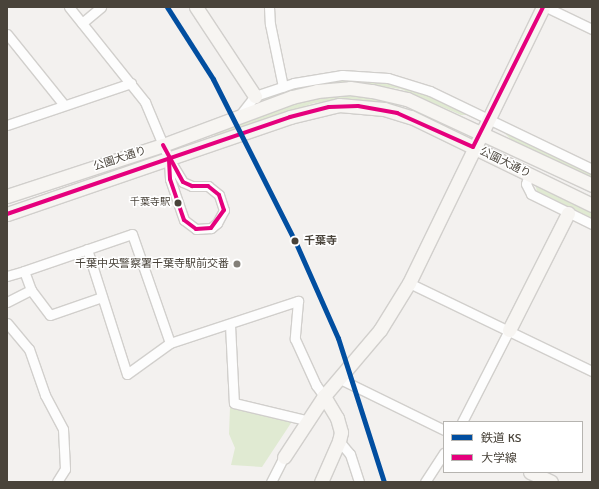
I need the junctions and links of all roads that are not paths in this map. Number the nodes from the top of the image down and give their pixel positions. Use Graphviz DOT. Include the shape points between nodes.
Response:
graph roads {
  1 [pos="69,7"];
  2 [pos="101,7"];
  3 [pos="196,7"];
  4 [pos="269,7"];
  5 [pos="542,7"];
  6 [pos="546,7"];
  7 [pos="82,23"];
  8 [pos="592,29"];
  9 [pos="7,34"];
  10 [pos="131,83"];
  11 [pos="283,87"];
  12 [pos="255,96"];
  13 [pos="64,106"];
  14 [pos="488,117"];
  15 [pos="238,118"];
  16 [pos="7,125"];
  17 [pos="481,132"];
  18 [pos="164,145"];
  19 [pos="473,147"];
  20 [pos="169,159"];
  21 [pos="592,169"];
  22 [pos="529,174"];
  23 [pos="592,185"];
  24 [pos="7,196"];
  25 [pos="592,204"];
  26 [pos="568,213"];
  27 [pos="7,214"];
  28 [pos="592,224"];
  29 [pos="87,249"];
  30 [pos="24,271"];
  31 [pos="7,276"];
  32 [pos="409,283"];
  33 [pos="31,290"];
  34 [pos="102,297"];
  35 [pos="7,302"];
  36 [pos="7,324"];
  37 [pos="230,325"];
  38 [pos="509,330"];
  39 [pos="170,343"];
  40 [pos="592,371"];
  41 [pos="340,379"];
  42 [pos="324,396"];
  43 [pos="306,420"];
  44 [pos="463,421"];
  45 [pos="443,430"];
  46 [pos="339,442"];
  47 [pos="443,455"];
  48 [pos="284,457"];
  49 [pos="532,473"];
  50 [pos="57,482"];
  51 [pos="271,482"];
  52 [pos="321,482"];
  53 [pos="359,482"];
  54 [pos="425,482"];
  55 [pos="551,482"];
  1 -- 7 [label="street"];
  2 -- 7 [label="street"];
  3 -- 12 [label="street"];
  4 -- 11 [label="street"];
  5 -- 14 [label="street"];
  6 -- 8 [label="street"];
  7 -- 10 [label="street"];
  9 -- 13 [label="street"];
  10 -- 13 [label="street"];
  10 -- 18 [label="street" via="147,107"];
  11 -- 12 [label="street"];
  11 -- 14 [label="street" via="314,78 342,75 388,78 430,91"];
  12 -- 15 [label="street"];
  13 -- 16 [label="street"];
  14 -- 17 [label="street"];
  14 -- 21 [label="street"];
  15 -- 17 [label="street, 公園大通り" via="308,93 361,89 407,99"];
  15 -- 18 [label="street, 公園大通り"];
  17 -- 19 [label="street"];
  17 -- 23 [label="street, 公園大通り"];
  18 -- 20 [label="street"];
  18 -- 24 [label="street, 公園大通り"];
  19 -- 20 [label="street, 公園大通り" via="397,113 338,105 296,115"];
  19 -- 22 [label="street, 公園大通り"];
  19 -- 32 [label="street"];
  20 -- 20 [label="street" via="183,182 192,186 208,186 220,195 224,210 211,228 196,229 184,220 170,179"];
  20 -- 27 [label="street, 公園大通り"];
  22 -- 25 [label="street, 公園大通り"];
  22 -- 26 [label="street" via="526,184 528,192"];
  26 -- 28 [label="street"];
  26 -- 38 [label="street"];
  29 -- 30 [label="street"];
  29 -- 34 [label="street"];
  29 -- 39 [label="street" via="132,234"];
  30 -- 31 [label="street"];
  30 -- 33 [label="street"];
  32 -- 38 [label="street"];
  32 -- 41 [label="street" via="380,330"];
  33 -- 34 [label="street" via="50,315"];
  33 -- 35 [label="street"];
  34 -- 39 [label="street" via="127,374"];
  36 -- 50 [label="street" via="29,349 45,395 64,429 65,469"];
  37 -- 39 [label="street"];
  37 -- 42 [label="street" via="298,301 296,338 316,386"];
  37 -- 43 [label="street" via="234,403"];
  38 -- 40 [label="street"];
  38 -- 44 [label="street"];
  41 -- 42 [label="street"];
  41 -- 45 [label="street"];
  42 -- 43 [label="street"];
  42 -- 46 [label="street" via="337,418 341,432"];
  43 -- 48 [label="street"];
  46 -- 52 [label="street"];
  46 -- 53 [label="street" via="350,454"];
  47 -- 54 [label="street"];
  48 -- 51 [label="street"];
  49 -- 55 [label="street"];
}
